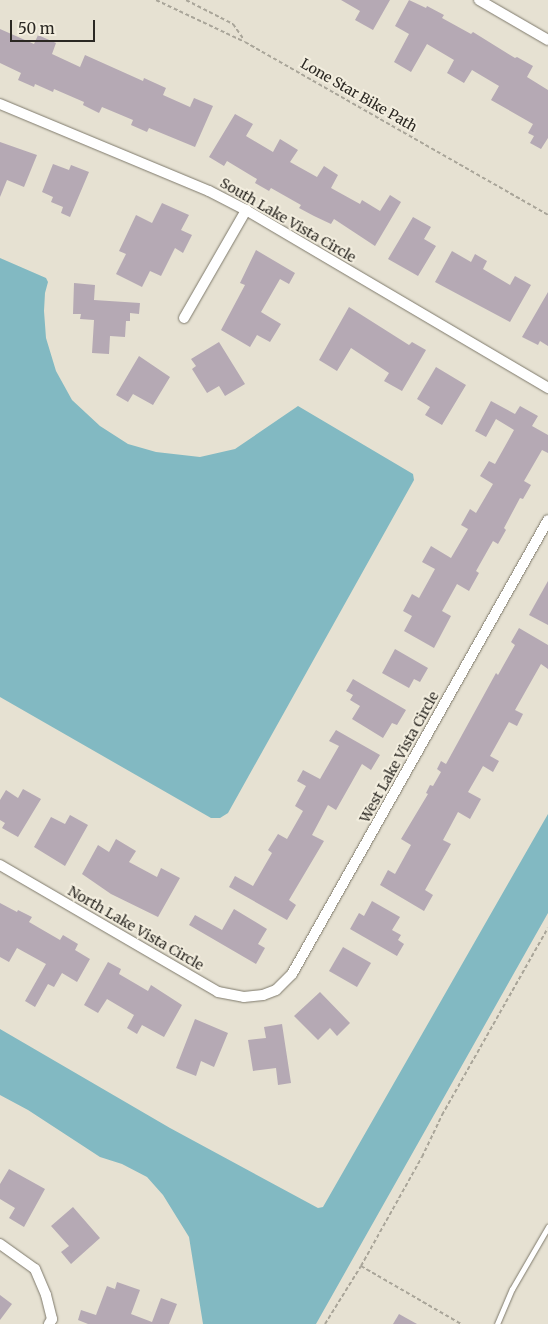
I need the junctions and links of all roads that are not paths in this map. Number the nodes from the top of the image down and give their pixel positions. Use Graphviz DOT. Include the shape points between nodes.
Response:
graph roads {
  1 [pos="479,0"];
  2 [pos="548,40"];
  3 [pos="0,104"];
  4 [pos="246,210"];
  5 [pos="184,318"];
  6 [pos="548,388"];
  7 [pos="548,520"];
  8 [pos="0,865"];
  9 [pos="263,995"];
  10 [pos="548,1227"];
  11 [pos="0,1244"];
  12 [pos="49,1324"];
  13 [pos="497,1324"];
  1 -- 2 [label="street"];
  3 -- 4 [label="street, South Lake Vista Circle" via="128,156"];
  4 -- 5 [label="street"];
  4 -- 6 [label="street, South Lake Vista Circle"];
  7 -- 9 [label="street, West Lake Vista Circle" via="292,974 276,990"];
  8 -- 9 [label="street, North Lake Vista Circle" via="218,992 244,998"];
  10 -- 13 [label="lane" via="512,1289"];
  11 -- 12 [label="street" via="35,1269 46,1295 52,1319"];
}
